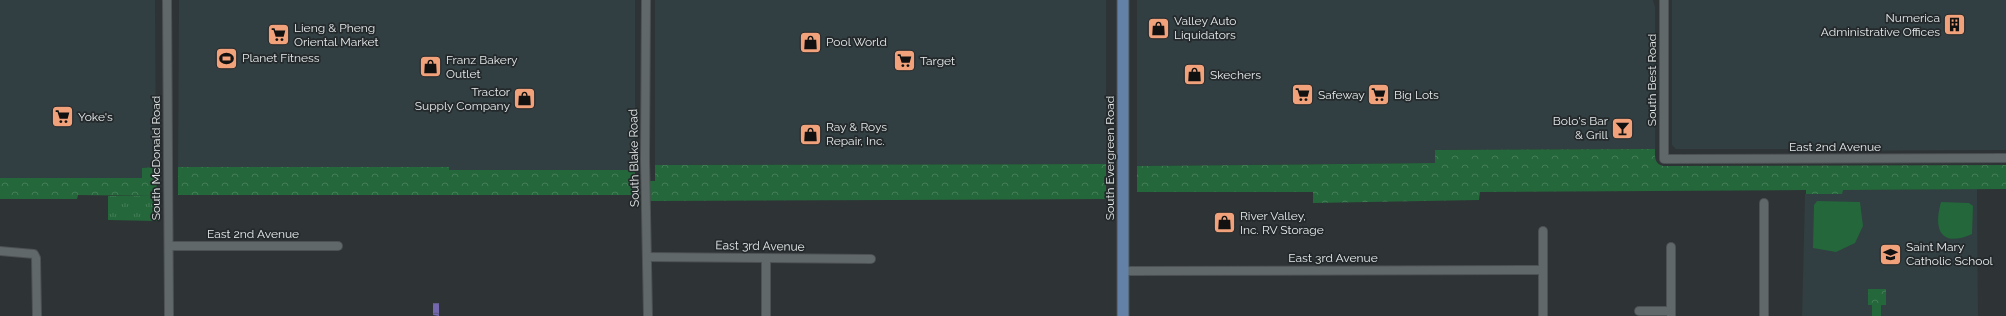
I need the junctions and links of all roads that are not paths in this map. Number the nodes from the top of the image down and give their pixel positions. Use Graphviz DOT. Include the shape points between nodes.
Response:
graph roads {
  1 [pos="167,0"];
  2 [pos="646,0"];
  3 [pos="1123,0"];
  4 [pos="1664,0"];
  5 [pos="2006,158"];
  6 [pos="1664,159"];
  7 [pos="1764,203"];
  8 [pos="1543,231"];
  9 [pos="169,246"];
  10 [pos="338,246"];
  11 [pos="1671,247"];
  12 [pos="0,251"];
  13 [pos="648,257"];
  14 [pos="766,258"];
  15 [pos="871,259"];
  16 [pos="1543,270"];
  17 [pos="1123,271"];
  18 [pos="1639,311"];
  19 [pos="1671,314"];
  20 [pos="37,316"];
  21 [pos="169,316"];
  22 [pos="648,316"];
  23 [pos="766,316"];
  24 [pos="1123,316"];
  25 [pos="1543,316"];
  26 [pos="1764,316"];
  1 -- 9 [label="street, South McDonald Road"];
  2 -- 13 [label="street, South Blake Road" via="645,174"];
  3 -- 17 [label="main road, South Evergreen Road"];
  4 -- 6 [label="street, South Best Road"];
  5 -- 6 [label="street, East 2nd Avenue"];
  7 -- 26 [label="street"];
  8 -- 16 [label="street"];
  9 -- 10 [label="street, East 2nd Avenue"];
  9 -- 21 [label="street, South McDonald Road"];
  11 -- 19 [label="street"];
  12 -- 20 [label="street" via="34,254"];
  13 -- 14 [label="street, East 3rd Avenue"];
  13 -- 22 [label="street, South Blake Road"];
  14 -- 15 [label="street, East 3rd Avenue"];
  14 -- 23 [label="street"];
  16 -- 17 [label="street, East 3rd Avenue"];
  16 -- 25 [label="street"];
  17 -- 24 [label="main road, South Evergreen Road"];
  18 -- 19 [label="street"];
}
